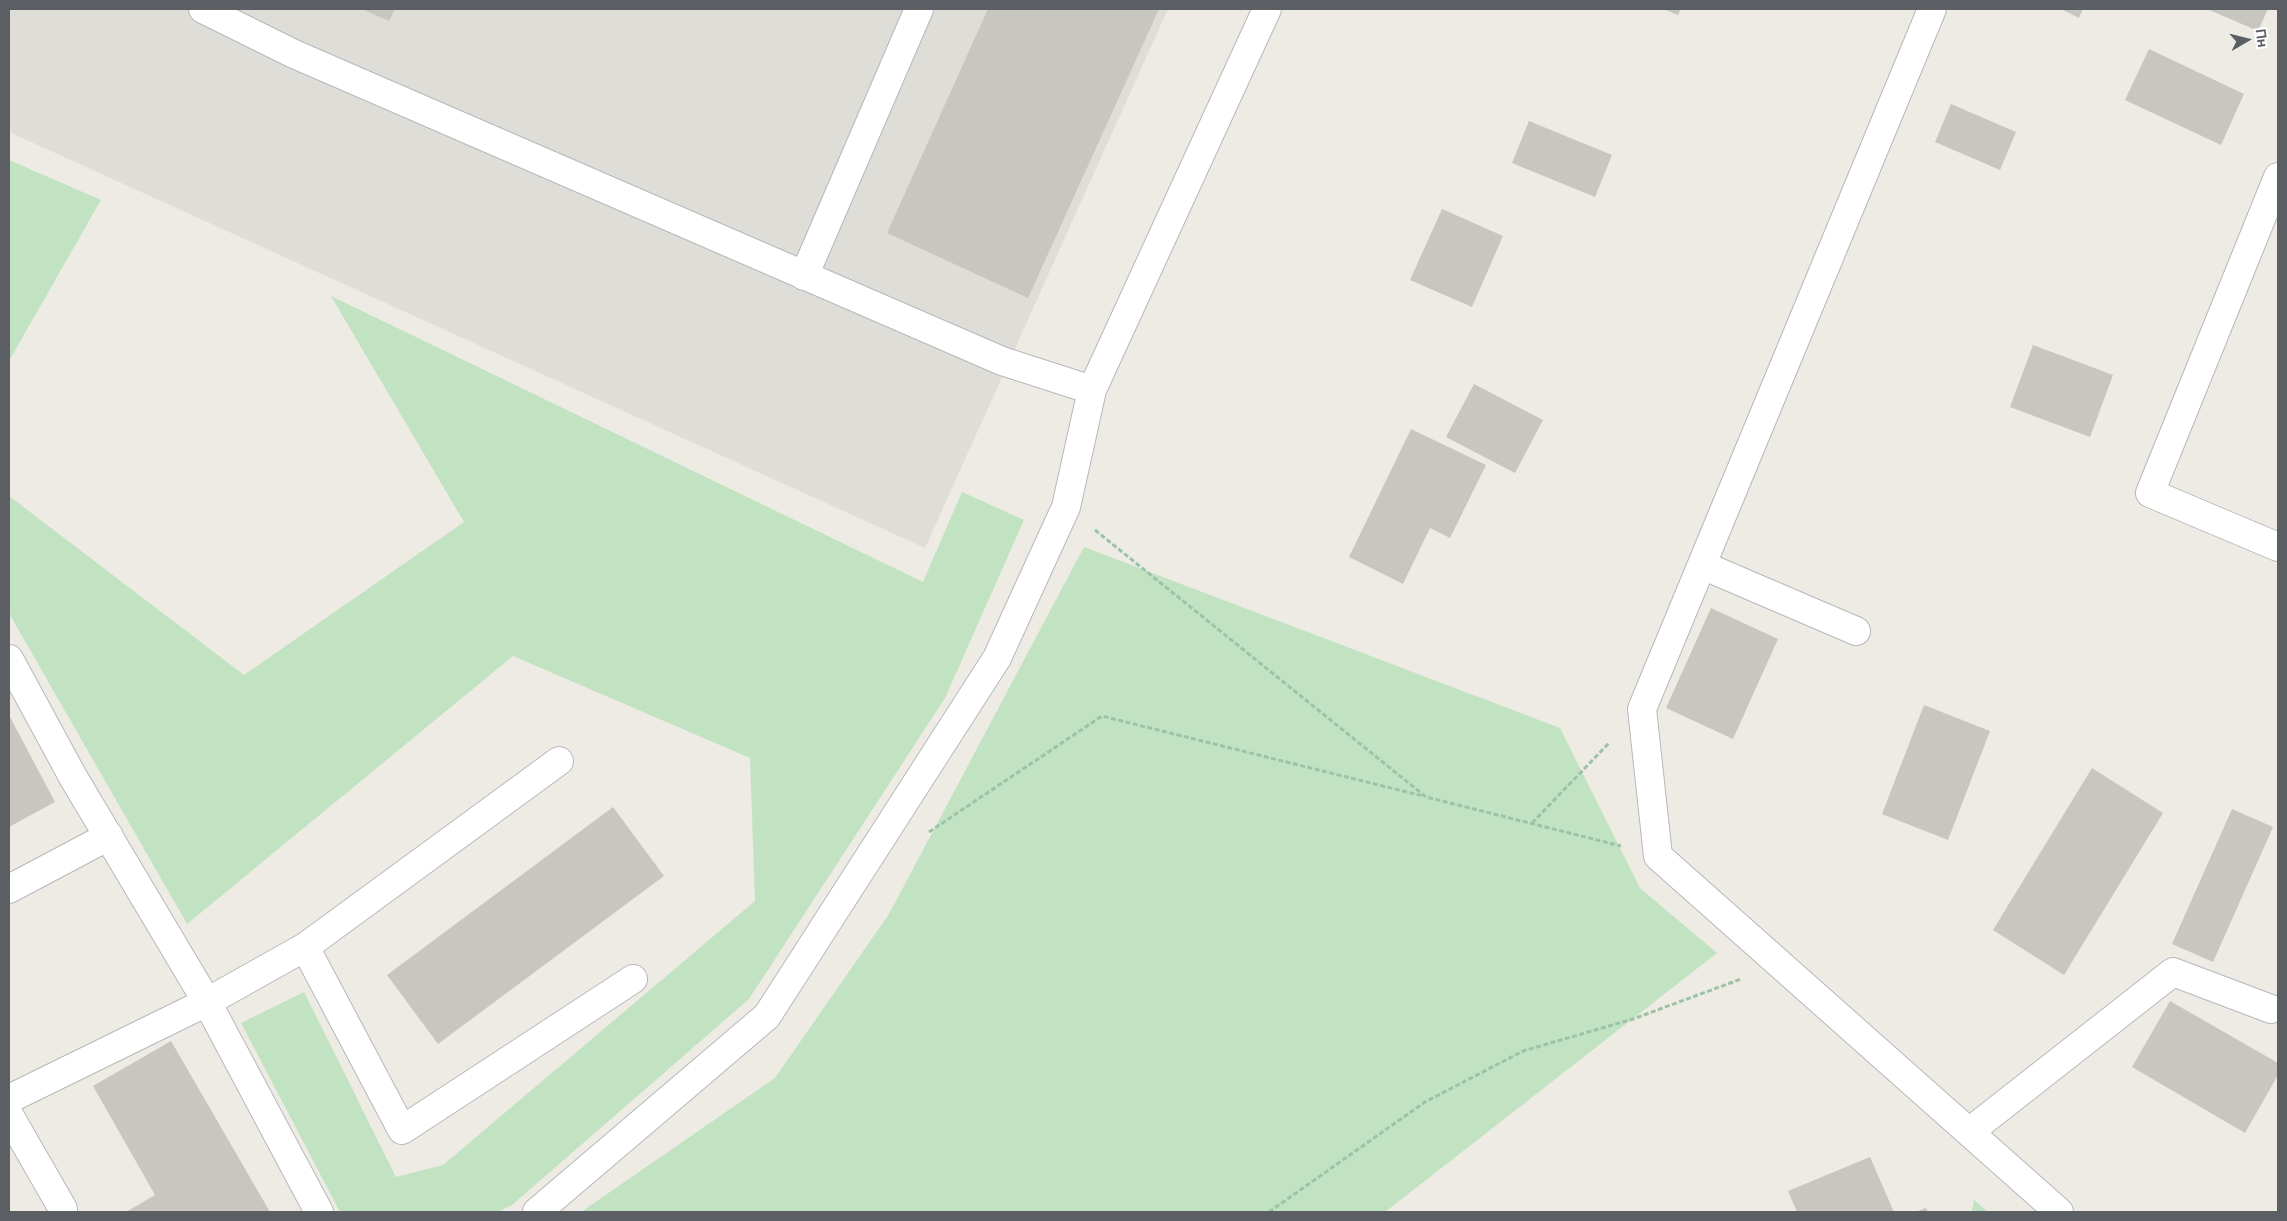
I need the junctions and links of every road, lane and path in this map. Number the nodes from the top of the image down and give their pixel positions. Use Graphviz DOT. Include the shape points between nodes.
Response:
graph roads {
  1 [pos="203,9"];
  2 [pos="919,9"];
  3 [pos="1267,9"];
  4 [pos="1932,9"];
  5 [pos="2278,177"];
  6 [pos="804,276"];
  7 [pos="1092,390"];
  8 [pos="1066,507"];
  9 [pos="2278,547"];
  10 [pos="1702,564"];
  11 [pos="1856,632"];
  12 [pos="9,659"];
  13 [pos="1642,709"];
  14 [pos="559,761"];
  15 [pos="1426,797"];
  16 [pos="1532,823"];
  17 [pos="109,836"];
  18 [pos="925,836"];
  19 [pos="1658,856"];
  20 [pos="9,889"];
  21 [pos="305,947"];
  22 [pos="1769,954"];
  23 [pos="633,979"];
  24 [pos="207,1002"];
  25 [pos="2271,1008"];
  26 [pos="9,1098"];
  27 [pos="9,1115"];
  28 [pos="1968,1132"];
  29 [pos="63,1209"];
  30 [pos="319,1212"];
  31 [pos="537,1212"];
  32 [pos="1269,1212"];
  33 [pos="2059,1212"];
  1 -- 6 [label="street" via="294,54"];
  2 -- 6 [label="street"];
  3 -- 7 [label="street"];
  4 -- 10 [label="street"];
  5 -- 9 [label="street" via="2150,493"];
  6 -- 7 [label="street" via="1002,361"];
  7 -- 8 [label="street"];
  8 -- 15 [label="path"];
  8 -- 31 [label="street" via="997,658 768,1016"];
  10 -- 11 [label="street"];
  10 -- 13 [label="street"];
  12 -- 17 [label="street"];
  13 -- 16 [label="path"];
  13 -- 19 [label="street"];
  14 -- 21 [label="street"];
  15 -- 16 [label="path"];
  15 -- 18 [label="path" via="1102,716"];
  16 -- 19 [label="path"];
  17 -- 20 [label="street"];
  17 -- 24 [label="street"];
  19 -- 22 [label="street"];
  21 -- 23 [label="street" via="402,1130"];
  21 -- 24 [label="street"];
  22 -- 28 [label="street"];
  22 -- 32 [label="path" via="1741,980 1633,1019 1523,1051 1425,1102"];
  24 -- 26 [label="street"];
  24 -- 30 [label="street"];
  25 -- 28 [label="street" via="2173,972"];
  27 -- 29 [label="street"];
  28 -- 33 [label="street"];
}
